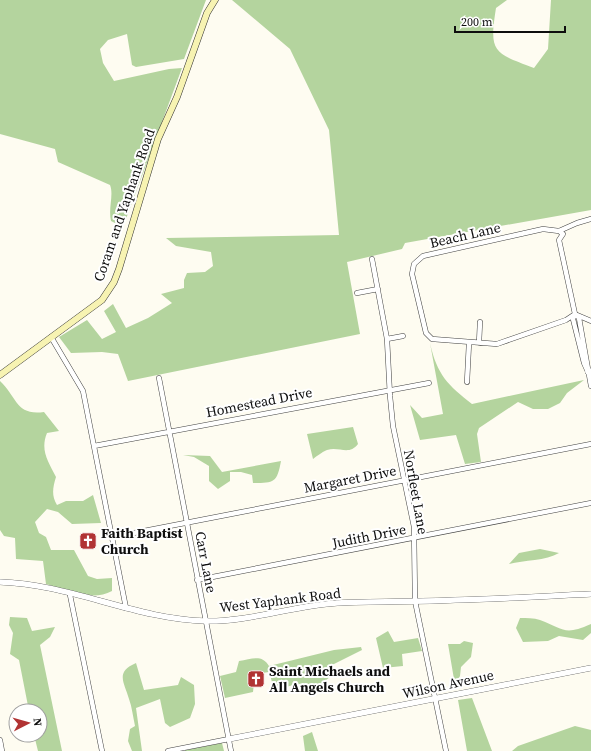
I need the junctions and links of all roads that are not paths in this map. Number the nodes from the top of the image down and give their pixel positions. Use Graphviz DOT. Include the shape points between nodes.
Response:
graph roads {
  1 [pos="215,0"];
  2 [pos="591,219"];
  3 [pos="559,231"];
  4 [pos="372,260"];
  5 [pos="378,289"];
  6 [pos="357,293"];
  7 [pos="575,314"];
  8 [pos="591,321"];
  9 [pos="480,322"];
  10 [pos="403,336"];
  11 [pos="51,337"];
  12 [pos="387,339"];
  13 [pos="469,342"];
  14 [pos="479,343"];
  15 [pos="590,371"];
  16 [pos="0,375"];
  17 [pos="159,378"];
  18 [pos="467,382"];
  19 [pos="429,383"];
  20 [pos="591,386"];
  21 [pos="389,389"];
  22 [pos="169,432"];
  23 [pos="591,444"];
  24 [pos="94,446"];
  25 [pos="405,480"];
  26 [pos="591,503"];
  27 [pos="187,522"];
  28 [pos="113,537"];
  29 [pos="414,538"];
  30 [pos="197,580"];
  31 [pos="0,582"];
  32 [pos="70,594"];
  33 [pos="591,594"];
  34 [pos="415,601"];
  35 [pos="126,608"];
  36 [pos="206,621"];
  37 [pos="591,668"];
  38 [pos="434,699"];
  39 [pos="228,739"];
  40 [pos="0,740"];
  41 [pos="2,751"];
  42 [pos="102,751"];
  43 [pos="168,751"];
  44 [pos="231,751"];
  45 [pos="446,751"];
  1 -- 11 [label="main road, Coram and Yaphank Road" via="207,13 177,97 158,139 116,277 102,300"];
  2 -- 3 [label="street, Beach Lane"];
  3 -- 7 [label="street" via="563,234 558,240"];
  3 -- 13 [label="street, Beach Lane" via="543,229 495,239 423,256 414,264 412,274 426,333 432,339"];
  4 -- 5 [label="street, Norfleet Lane"];
  5 -- 6 [label="street"];
  5 -- 12 [label="street, Norfleet Lane"];
  7 -- 8 [label="street"];
  7 -- 14 [label="street, Beach Lane" via="566,320 497,344"];
  7 -- 15 [label="street" via="580,318"];
  9 -- 14 [label="street"];
  10 -- 12 [label="street"];
  11 -- 16 [label="main road, Coram and Yaphank Road"];
  11 -- 24 [label="street" via="83,391"];
  12 -- 21 [label="street, Norfleet Lane"];
  13 -- 14 [label="street, Beach Lane"];
  13 -- 18 [label="street"];
  15 -- 20 [label="street"];
  17 -- 22 [label="street, Carr Lane"];
  19 -- 21 [label="street, Homestead Drive"];
  21 -- 22 [label="street, Homestead Drive"];
  21 -- 25 [label="street, Norfleet Lane" via="393,426"];
  22 -- 24 [label="street, Homestead Drive"];
  22 -- 27 [label="street, Carr Lane"];
  23 -- 25 [label="street, Margaret Drive"];
  24 -- 28 [label="street"];
  25 -- 27 [label="street, Margaret Drive"];
  25 -- 29 [label="street, Norfleet Lane"];
  26 -- 29 [label="street, Judith Drive"];
  27 -- 28 [label="street, Margaret Drive"];
  27 -- 30 [label="street, Carr Lane"];
  28 -- 35 [label="street"];
  29 -- 30 [label="street, Judith Drive"];
  29 -- 34 [label="street, Norfleet Lane"];
  30 -- 36 [label="street, Carr Lane"];
  31 -- 32 [label="street, West Yaphank Road" via="38,586"];
  32 -- 35 [label="street, West Yaphank Road"];
  32 -- 42 [label="street"];
  33 -- 34 [label="street, West Yaphank Road"];
  34 -- 36 [label="street, West Yaphank Road" via="314,605 245,618"];
  34 -- 38 [label="street, Norfleet Lane"];
  35 -- 36 [label="street, West Yaphank Road" via="185,620"];
  36 -- 39 [label="street, Carr Lane"];
  37 -- 38 [label="street, Wilson Avenue"];
  38 -- 39 [label="street, Wilson Avenue"];
  38 -- 45 [label="street, Norfleet Lane"];
  39 -- 43 [label="street, Wilson Avenue"];
  39 -- 44 [label="street, Carr Lane"];
  40 -- 41 [label="street"];
}
